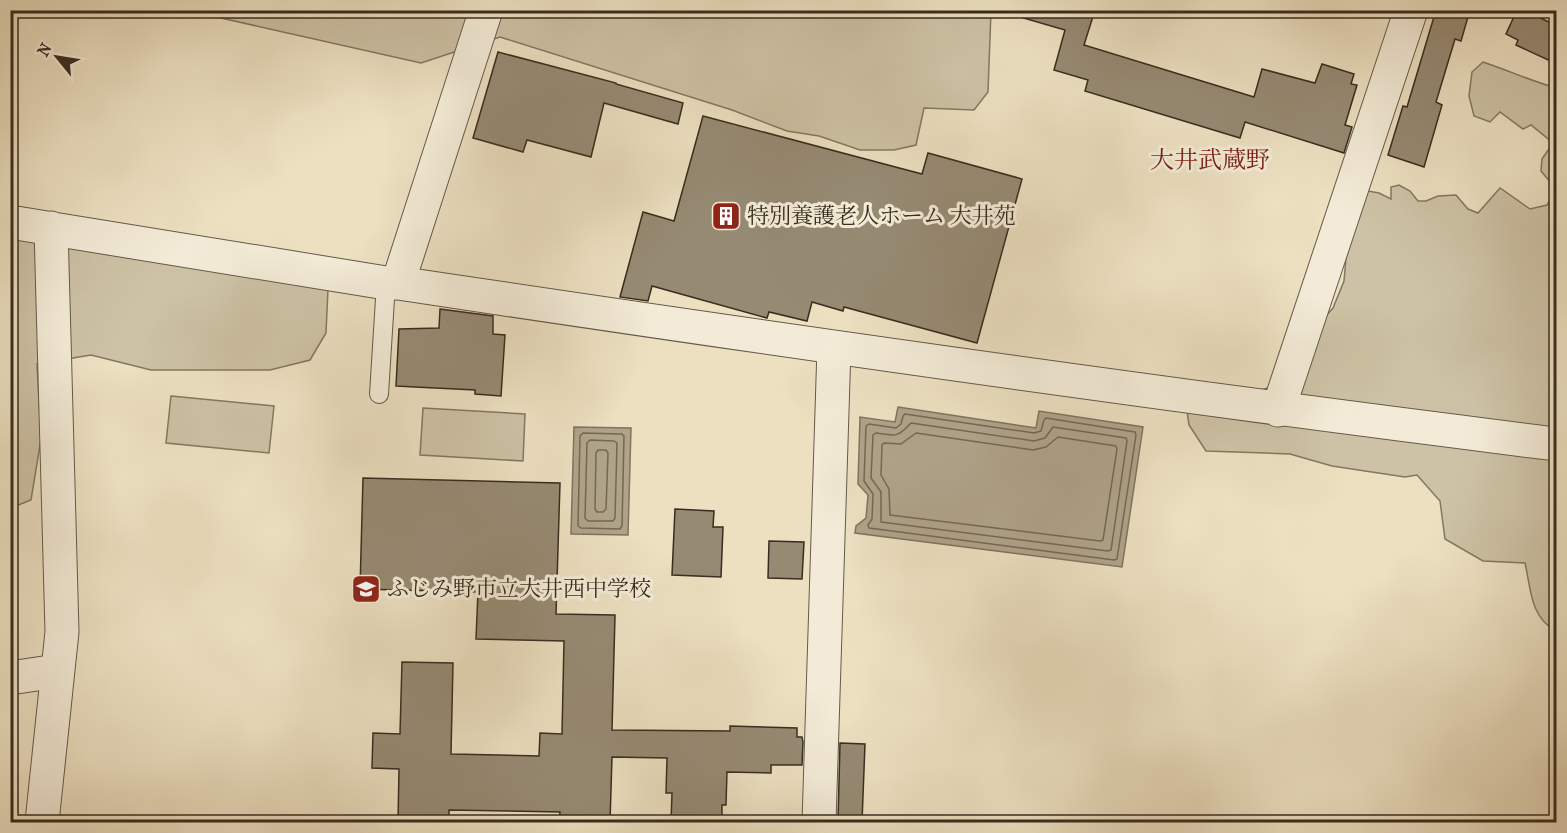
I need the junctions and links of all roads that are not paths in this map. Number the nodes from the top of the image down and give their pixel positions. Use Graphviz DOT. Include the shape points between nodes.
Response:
graph roads {
  1 [pos="486,10"];
  2 [pos="1411,10"];
  3 [pos="10,222"];
  4 [pos="51,228"];
  5 [pos="392,283"];
  6 [pos="834,348"];
  7 [pos="379,394"];
  8 [pos="1278,410"];
  9 [pos="1557,444"];
  10 [pos="57,671"];
  11 [pos="10,678"];
  12 [pos="42,822"];
  13 [pos="819,822"];
  1 -- 5 [label="street"];
  2 -- 8 [label="street"];
  3 -- 4 [label="street"];
  4 -- 5 [label="street"];
  4 -- 10 [label="street" via="62,632"];
  5 -- 6 [label="street"];
  5 -- 7 [label="lane"];
  6 -- 8 [label="street"];
  6 -- 13 [label="street"];
  8 -- 9 [label="street"];
  10 -- 11 [label="street"];
  10 -- 12 [label="street"];
}
